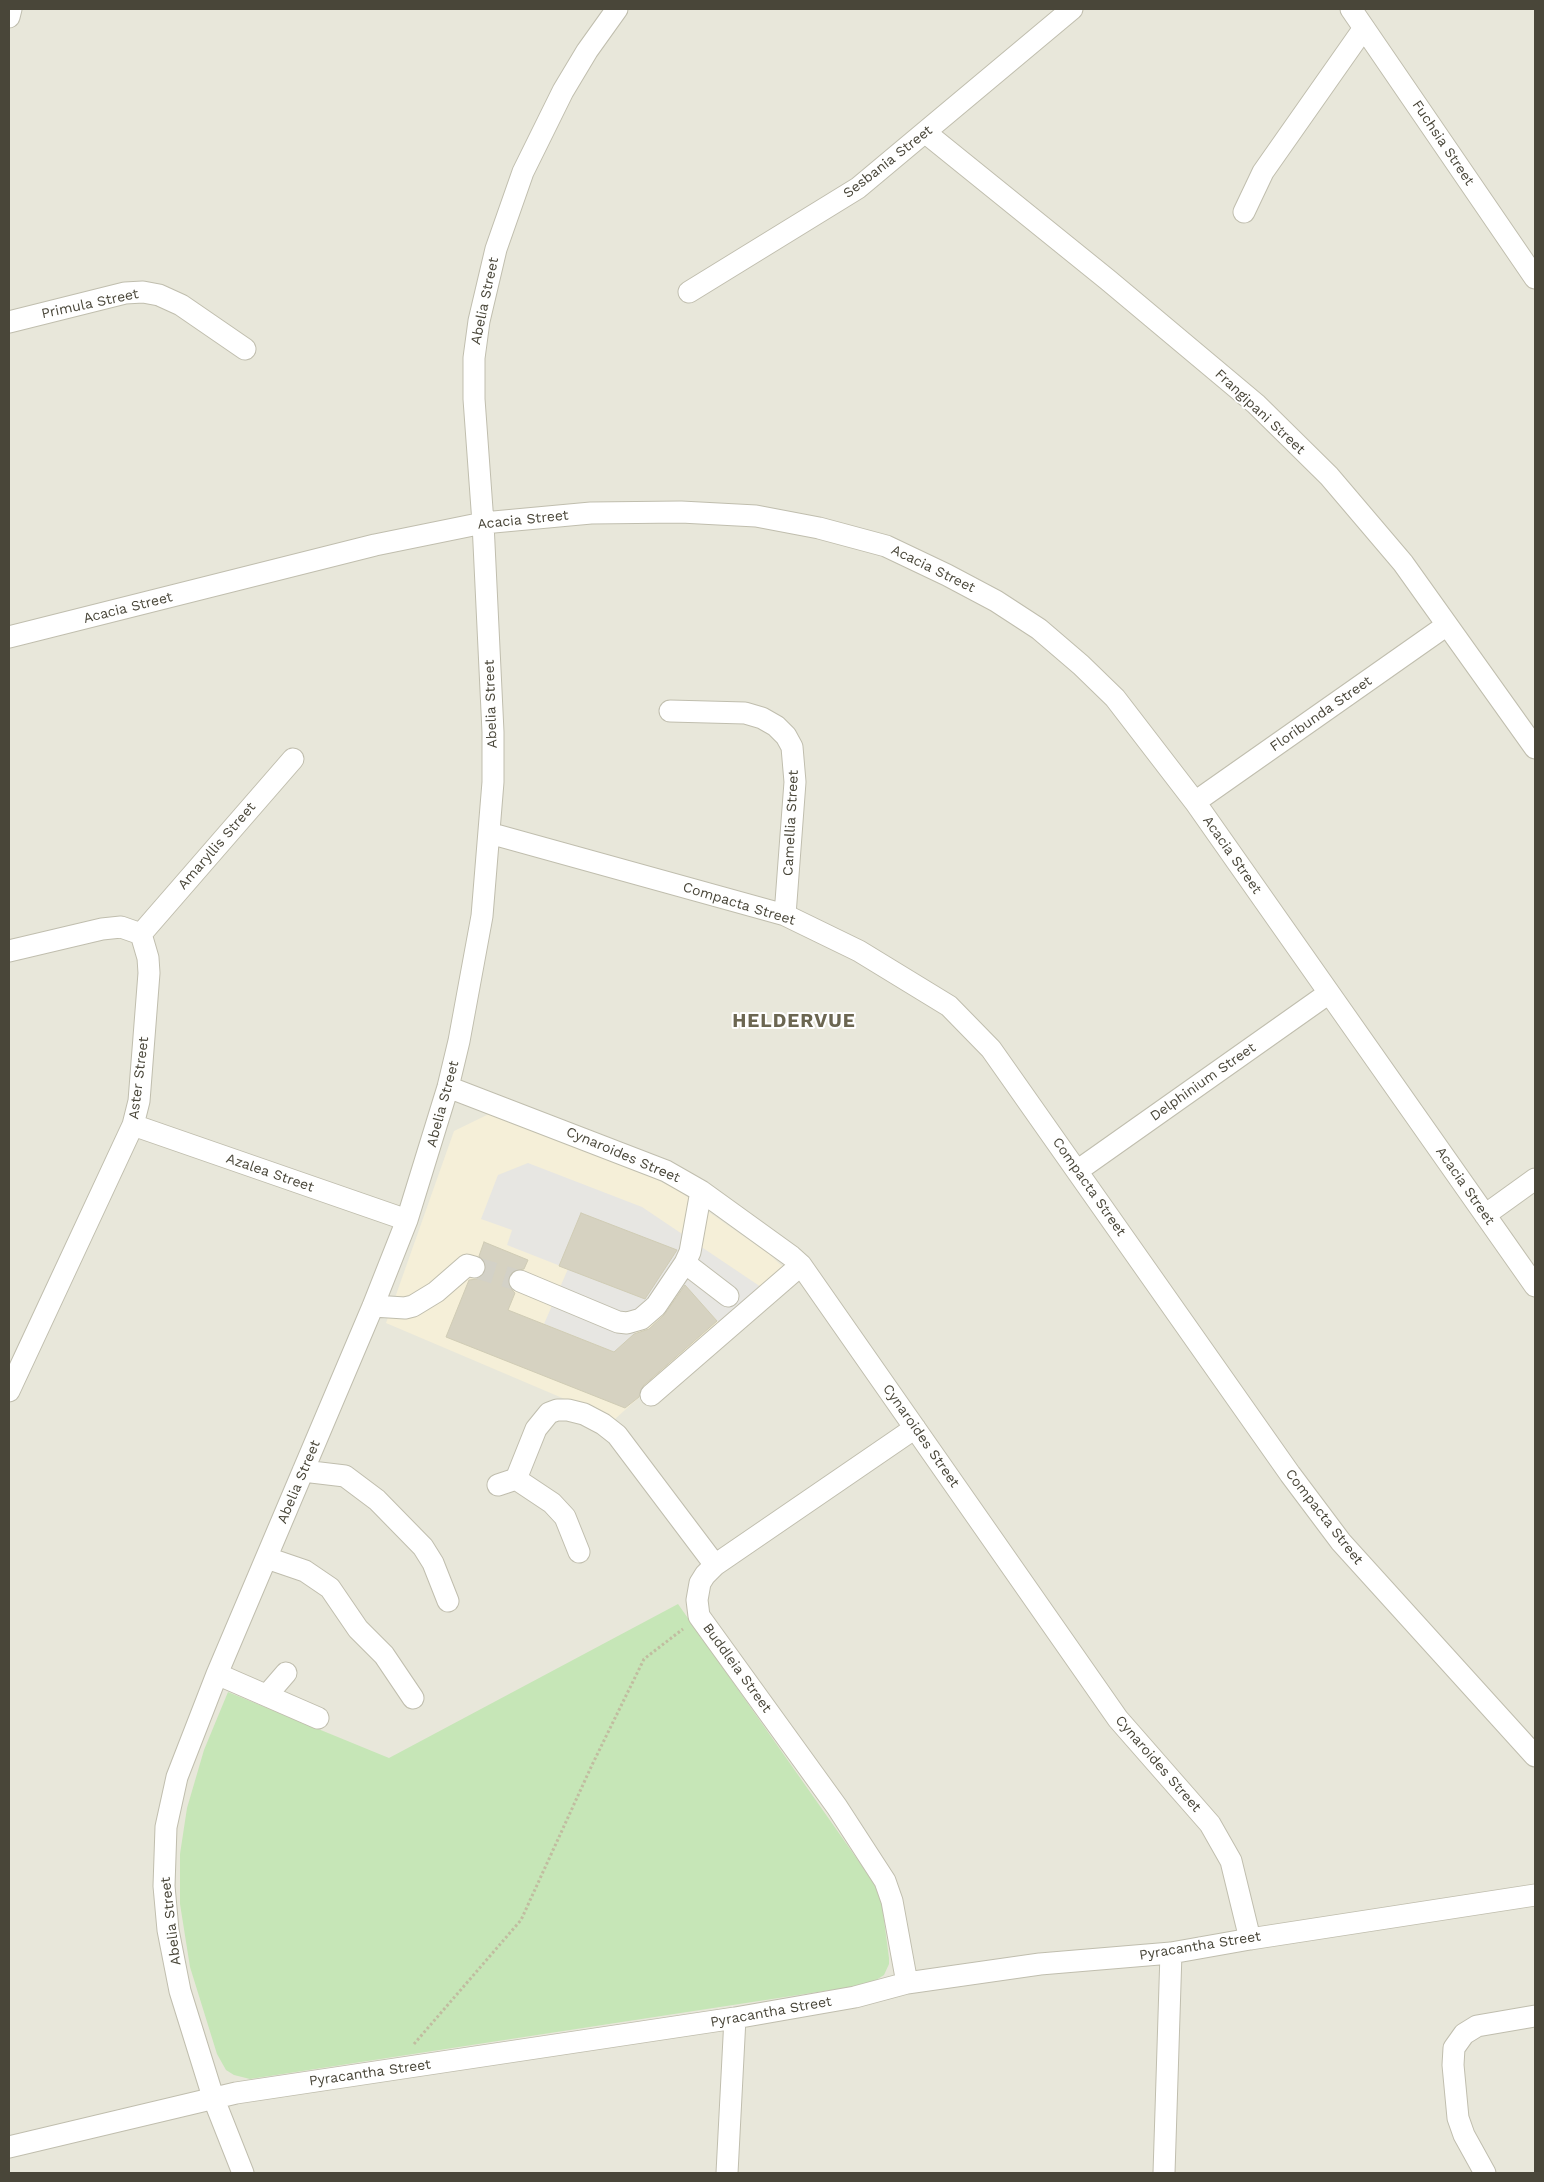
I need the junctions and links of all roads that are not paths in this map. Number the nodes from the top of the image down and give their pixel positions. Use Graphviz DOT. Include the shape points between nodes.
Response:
graph roads {
  1 [pos="11,9"];
  2 [pos="617,9"];
  3 [pos="1072,9"];
  4 [pos="1351,9"];
  5 [pos="9,17"];
  6 [pos="1364,28"];
  7 [pos="926,132"];
  8 [pos="1244,212"];
  9 [pos="1535,278"];
  10 [pos="689,292"];
  11 [pos="9,322"];
  12 [pos="245,349"];
  13 [pos="483,523"];
  14 [pos="1447,625"];
  15 [pos="9,637"];
  16 [pos="670,711"];
  17 [pos="1535,748"];
  18 [pos="293,759"];
  19 [pos="1195,802"];
  20 [pos="489,833"];
  21 [pos="785,915"];
  22 [pos="140,934"];
  23 [pos="9,951"];
  24 [pos="1329,993"];
  25 [pos="448,1087"];
  26 [pos="133,1125"];
  27 [pos="1077,1171"];
  28 [pos="1535,1179"];
  29 [pos="701,1191"];
  30 [pos="1485,1214"];
  31 [pos="407,1220"];
  32 [pos="686,1263"];
  33 [pos="801,1265"];
  34 [pos="474,1267"];
  35 [pos="520,1281"];
  36 [pos="1535,1286"];
  37 [pos="728,1296"];
  38 [pos="373,1306"];
  39 [pos="9,1391"];
  40 [pos="651,1395"];
  41 [pos="915,1428"];
  42 [pos="303,1471"];
  43 [pos="579,1552"];
  44 [pos="266,1558"];
  45 [pos="715,1565"];
  46 [pos="448,1601"];
  47 [pos="286,1673"];
  48 [pos="217,1674"];
  49 [pos="267,1695"];
  50 [pos="413,1698"];
  51 [pos="318,1718"];
  52 [pos="1535,1756"];
  53 [pos="1535,1894"];
  54 [pos="1250,1939"];
  55 [pos="1171,1953"];
  56 [pos="907,1983"];
  57 [pos="1535,2016"];
  58 [pos="735,2018"];
  59 [pos="213,2097"];
  60 [pos="9,2147"];
  61 [pos="243,2173"];
  62 [pos="727,2173"];
  63 [pos="1164,2173"];
  64 [pos="1486,2173"];
  1 -- 5 [label="street"];
  2 -- 13 [label="street, Abelia Street" via="582,59 542,131 507,214 486,285 474,358"];
  3 -- 7 [label="street, Sesbania Street"];
  4 -- 6 [label="street, Fuchsia Street"];
  6 -- 8 [label="street" via="1263,172"];
  6 -- 9 [label="street, Fuchsia Street"];
  7 -- 10 [label="street, Sesbania Street" via="858,188"];
  7 -- 14 [label="street, Frangipani Street" via="1256,404 1360,510 1404,563"];
  11 -- 12 [label="street, Primula Street" via="143,292 180,305"];
  13 -- 15 [label="street, Acacia Street" via="375,544"];
  13 -- 19 [label="street, Acacia Street" via="590,513 681,512 756,516 886,546 996,601 1039,629 1115,698"];
  13 -- 20 [label="street, Abelia Street" via="493,732"];
  14 -- 17 [label="street, Frangipani Street"];
  14 -- 19 [label="street, Floribunda Street"];
  16 -- 21 [label="street, Camellia Street" via="745,713 776,726 792,746 795,782"];
  18 -- 22 [label="street, Amaryllis Street"];
  19 -- 24 [label="street, Acacia Street"];
  20 -- 21 [label="street, Compacta Street"];
  20 -- 25 [label="street, Abelia Street" via="482,916"];
  21 -- 27 [label="street, Compacta Street" via="859,952 948,1006 991,1049"];
  22 -- 23 [label="street" via="121,927 102,929"];
  22 -- 26 [label="street, Aster Street" via="149,973 139,1101"];
  24 -- 27 [label="street, Delphinium Street"];
  24 -- 30 [label="street, Acacia Street"];
  25 -- 29 [label="street, Cynaroides Street" via="638,1159"];
  25 -- 31 [label="street, Abelia Street"];
  26 -- 31 [label="street, Azalea Street"];
  26 -- 39 [label="street, Aster Street"];
  27 -- 52 [label="street, Compacta Street" via="1341,1542"];
  28 -- 30 [label="street"];
  29 -- 32 [label="street"];
  29 -- 33 [label="street, Cynaroides Street"];
  30 -- 36 [label="street, Acacia Street"];
  31 -- 38 [label="street, Abelia Street"];
  32 -- 35 [label="street" via="649,1314 627,1323"];
  32 -- 37 [label="street"];
  33 -- 40 [label="street"];
  33 -- 41 [label="street, Cynaroides Street"];
  34 -- 38 [label="street" via="467,1265 436,1292 410,1307"];
  38 -- 42 [label="street, Abelia Street"];
  41 -- 45 [label="street, Buddleia Street"];
  41 -- 54 [label="street, Cynaroides Street" via="1118,1718 1210,1824 1231,1862"];
  42 -- 44 [label="street, Abelia Street"];
  42 -- 46 [label="street" via="345,1476 377,1500 423,1547"];
  43 -- 45 [label="street" via="564,1517 552,1503 507,1482 543,1418 557,1410 584,1414 617,1435"];
  44 -- 48 [label="street, Abelia Street"];
  44 -- 50 [label="street" via="305,1571 330,1588 358,1629 384,1655"];
  45 -- 56 [label="street, Buddleia Street" via="705,1575 697,1592 699,1616 837,1807 885,1881 892,1901"];
  47 -- 49 [label="street"];
  48 -- 49 [label="street"];
  48 -- 59 [label="street, Abelia Street" via="178,1778 166,1827 164,1886 168,1930 180,1991"];
  49 -- 51 [label="street"];
  53 -- 54 [label="street, Pyracantha Street"];
  54 -- 55 [label="street, Pyracantha Street"];
  55 -- 56 [label="street, Pyracantha Street" via="1040,1964"];
  55 -- 63 [label="street"];
  56 -- 58 [label="street, Pyracantha Street" via="855,1997"];
  57 -- 64 [label="street" via="1477,2026 1464,2034 1454,2048 1458,2118"];
  58 -- 59 [label="street, Pyracantha Street"];
  58 -- 62 [label="street"];
  59 -- 60 [label="street, Pyracantha Street"];
  59 -- 61 [label="street, Abelia Street"];
}
